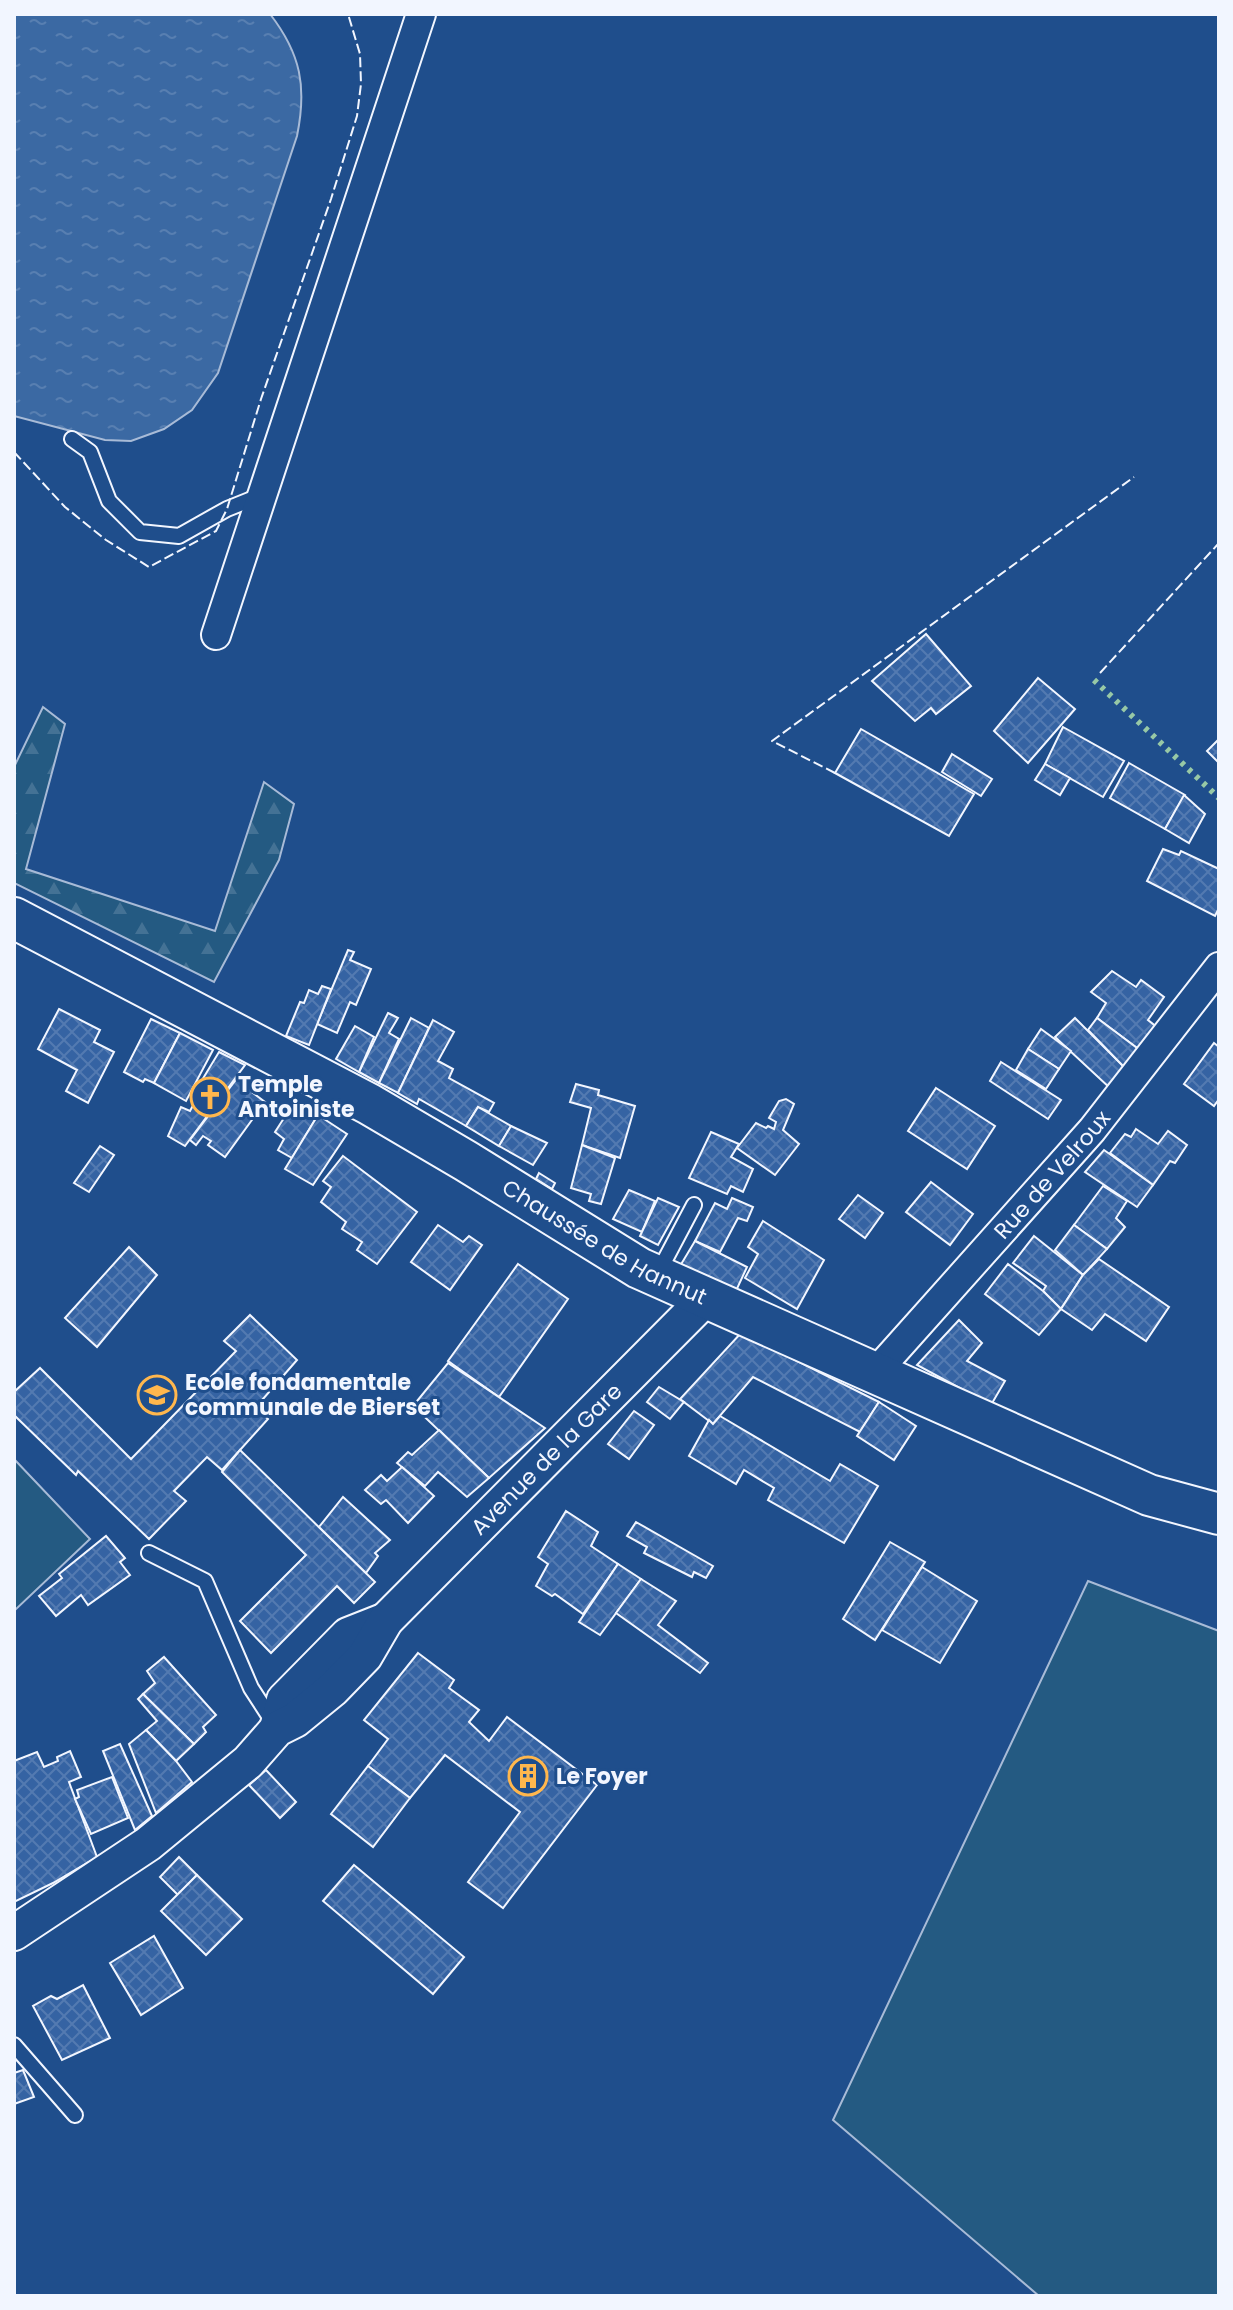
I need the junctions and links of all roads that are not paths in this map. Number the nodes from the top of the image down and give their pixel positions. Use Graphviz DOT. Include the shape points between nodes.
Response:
graph roads {
  1 [pos="421,14"];
  2 [pos="72,439"];
  3 [pos="262,495"];
  4 [pos="216,635"];
  5 [pos="14,918"];
  6 [pos="1219,967"];
  7 [pos="694,1205"];
  8 [pos="657,1276"];
  9 [pos="706,1298"];
  10 [pos="875,1373"];
  11 [pos="1219,1514"];
  12 [pos="149,1553"];
  13 [pos="277,1729"];
  14 [pos="14,1933"];
  15 [pos="14,2045"];
  16 [pos="75,2115"];
  1 -- 3 [label="street"];
  2 -- 3 [label="lane" via="90,452 109,501 140,532 179,536"];
  3 -- 4 [label="street"];
  5 -- 8 [label="main road, Chaussée de Hannut" via="369,1104"];
  6 -- 10 [label="street, Rue de Velroux" via="1092,1130"];
  7 -- 8 [label="lane"];
  8 -- 9 [label="main road, Chaussée de Hannut"];
  9 -- 10 [label="main road, Chaussée de Hannut"];
  9 -- 13 [label="street, Avenue de la Gare" via="386,1620 365,1656 333,1689"];
  10 -- 11 [label="main road, Chaussée de Hannut" via="1149,1495"];
  12 -- 13 [label="lane" via="205,1581 251,1688"];
  13 -- 14 [label="street, Avenue de la Gare" via="248,1762 148,1844"];
  15 -- 16 [label="lane"];
}
